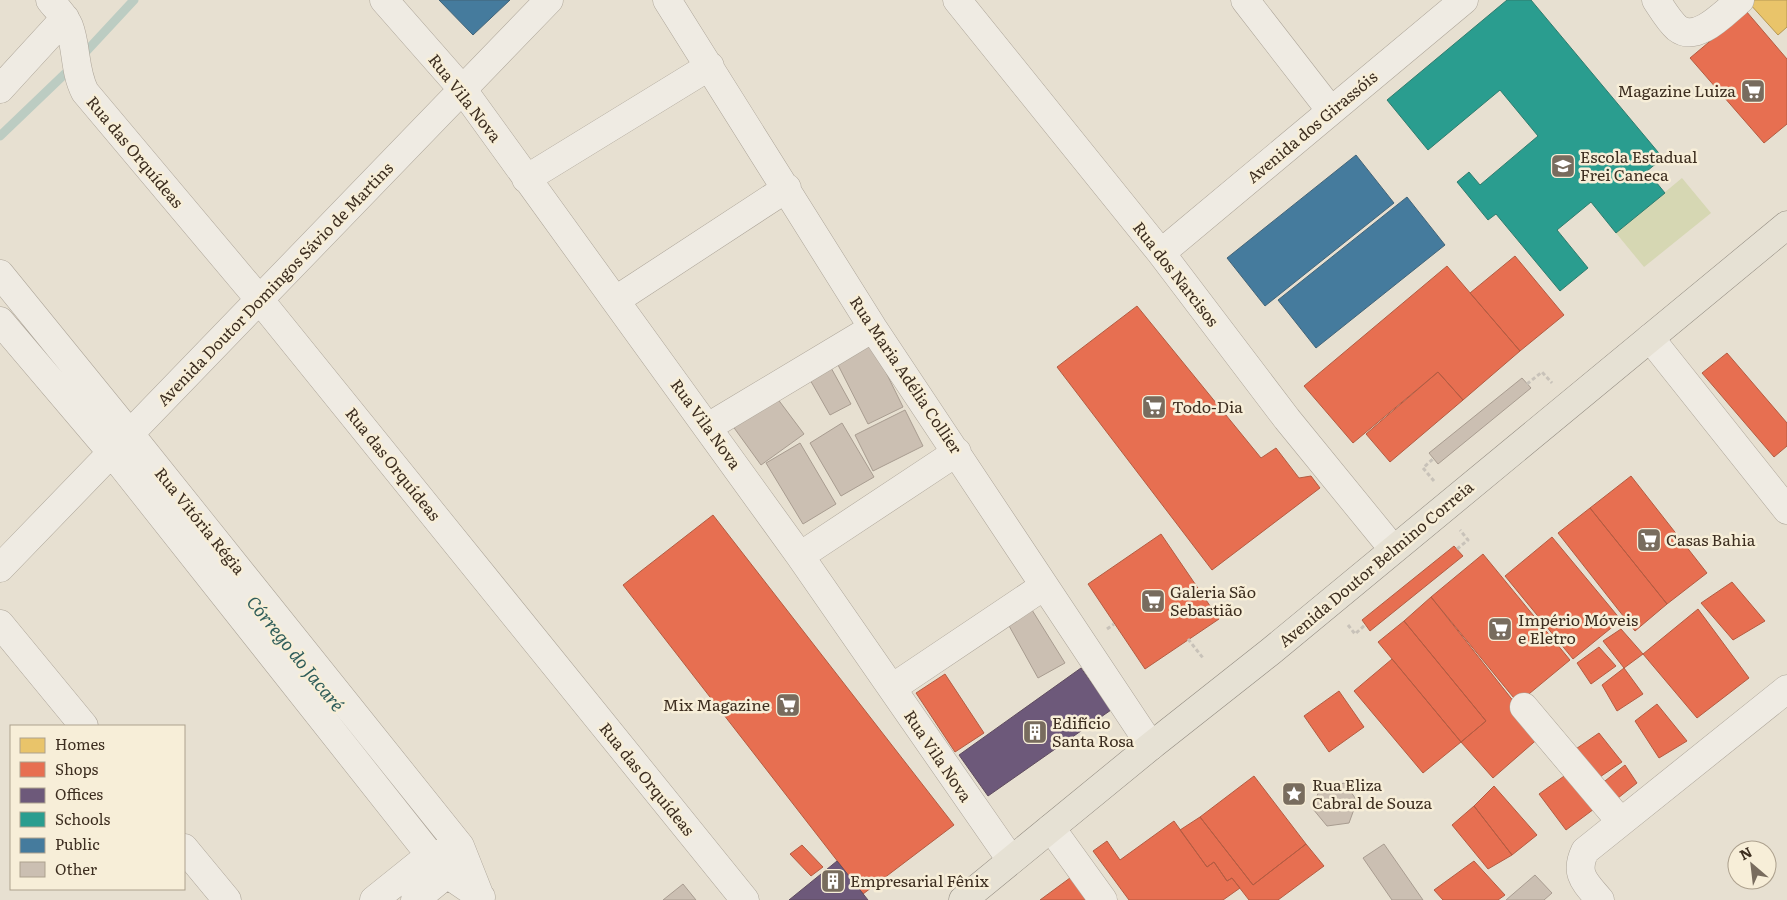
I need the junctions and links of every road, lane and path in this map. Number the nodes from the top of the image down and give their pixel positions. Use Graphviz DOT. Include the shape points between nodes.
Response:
graph roads {
  1 [pos="384,0"];
  2 [pos="549,0"];
  3 [pos="667,0"];
  4 [pos="958,0"];
  5 [pos="1245,0"];
  6 [pos="1464,0"];
  7 [pos="1656,0"];
  8 [pos="1740,0"];
  9 [pos="61,15"];
  10 [pos="710,66"];
  11 [pos="0,90"];
  12 [pos="463,90"];
  13 [pos="1331,111"];
  14 [pos="526,179"];
  15 [pos="787,188"];
  16 [pos="1787,225"];
  17 [pos="1161,253"];
  18 [pos="0,274"];
  19 [pos="259,299"];
  20 [pos="616,300"];
  21 [pos="0,322"];
  22 [pos="873,328"];
  23 [pos="1650,338"];
  24 [pos="708,427"];
  25 [pos="121,443"];
  26 [pos="957,452"];
  27 [pos="1787,510"];
  28 [pos="1393,549"];
  29 [pos="800,556"];
  30 [pos="0,568"];
  31 [pos="1044,586"];
  32 [pos="0,624"];
  33 [pos="1188,640"];
  34 [pos="1203,658"];
  35 [pos="892,688"];
  36 [pos="1787,689"];
  37 [pos="1524,707"];
  38 [pos="83,725"];
  39 [pos="1151,746"];
  40 [pos="1620,821"];
  41 [pos="1051,828"];
  42 [pos="460,846"];
  43 [pos="185,849"];
  44 [pos="1011,860"];
  45 [pos="439,865"];
  46 [pos="481,897"];
  47 [pos="227,900"];
  48 [pos="374,900"];
  49 [pos="415,900"];
  50 [pos="745,900"];
  51 [pos="963,900"];
  52 [pos="1104,900"];
  53 [pos="1600,900"];
  1 -- 12 [label="street, Rua Vila Nova"];
  2 -- 12 [label="street, Avenida Doutor Domingos Sávio de Martins"];
  3 -- 10 [label="street, Rua Maria Adélia Collier"];
  4 -- 17 [label="street, Rua dos Narcisos"];
  5 -- 13 [label="street"];
  6 -- 13 [label="street, Avenida dos Girassóis"];
  7 -- 8 [label="street" via="1677,27 1686,32 1706,28"];
  9 -- 11 [label="street"];
  9 -- 19 [label="street, Rua das Orquídeas" via="85,92"];
  10 -- 14 [label="street"];
  10 -- 15 [label="street, Rua Maria Adélia Collier"];
  12 -- 14 [label="street, Rua Vila Nova"];
  12 -- 19 [label="street, Avenida Doutor Domingos Sávio de Martins"];
  13 -- 17 [label="street, Avenida dos Girassóis"];
  14 -- 20 [label="street, Rua Vila Nova"];
  15 -- 20 [label="street"];
  15 -- 22 [label="street, Rua Maria Adélia Collier"];
  16 -- 23 [label="main road, Avenida Doutor Belmino Correia"];
  17 -- 28 [label="street, Rua dos Narcisos" via="1287,419"];
  18 -- 25 [label="street, Rua Vitória Régia"];
  19 -- 25 [label="street, Avenida Doutor Domingos Sávio de Martins"];
  19 -- 50 [label="street, Rua das Orquídeas"];
  20 -- 24 [label="street, Rua Vila Nova"];
  21 -- 25 [label="street, Rua Vitória Régia"];
  22 -- 24 [label="street"];
  22 -- 26 [label="street, Rua Maria Adélia Collier"];
  23 -- 27 [label="street"];
  23 -- 28 [label="main road, Avenida Doutor Belmino Correia"];
  24 -- 29 [label="street, Rua Vila Nova"];
  25 -- 30 [label="street, Avenida Doutor Domingos Sávio de Martins"];
  25 -- 42 [label="street, Rua Vitória Régia"];
  25 -- 45 [label="street, Rua Vitória Régia"];
  26 -- 29 [label="street"];
  26 -- 31 [label="street, Rua Maria Adélia Collier"];
  28 -- 39 [label="main road, Avenida Doutor Belmino Correia"];
  29 -- 35 [label="street, Rua Vila Nova"];
  31 -- 35 [label="street"];
  31 -- 39 [label="street, Rua Maria Adélia Collier"];
  32 -- 38 [label="street"];
  33 -- 34 [label="path"];
  35 -- 44 [label="street, Rua Vila Nova"];
  36 -- 40 [label="street"];
  37 -- 40 [label="street"];
  39 -- 41 [label="main road, Avenida Doutor Belmino Correia"];
  40 -- 53 [label="street" via="1585,851 1579,867 1585,882"];
  41 -- 44 [label="main road, Avenida Doutor Belmino Correia"];
  41 -- 52 [label="street"];
  42 -- 45 [label="street"];
  42 -- 46 [label="street, Rua Vitória Régia"];
  43 -- 47 [label="street"];
  44 -- 51 [label="main road, Avenida Doutor Belmino Correia"];
  45 -- 46 [label="street, Rua Vitória Régia"];
  45 -- 48 [label="street"];
  45 -- 49 [label="street"];
}
